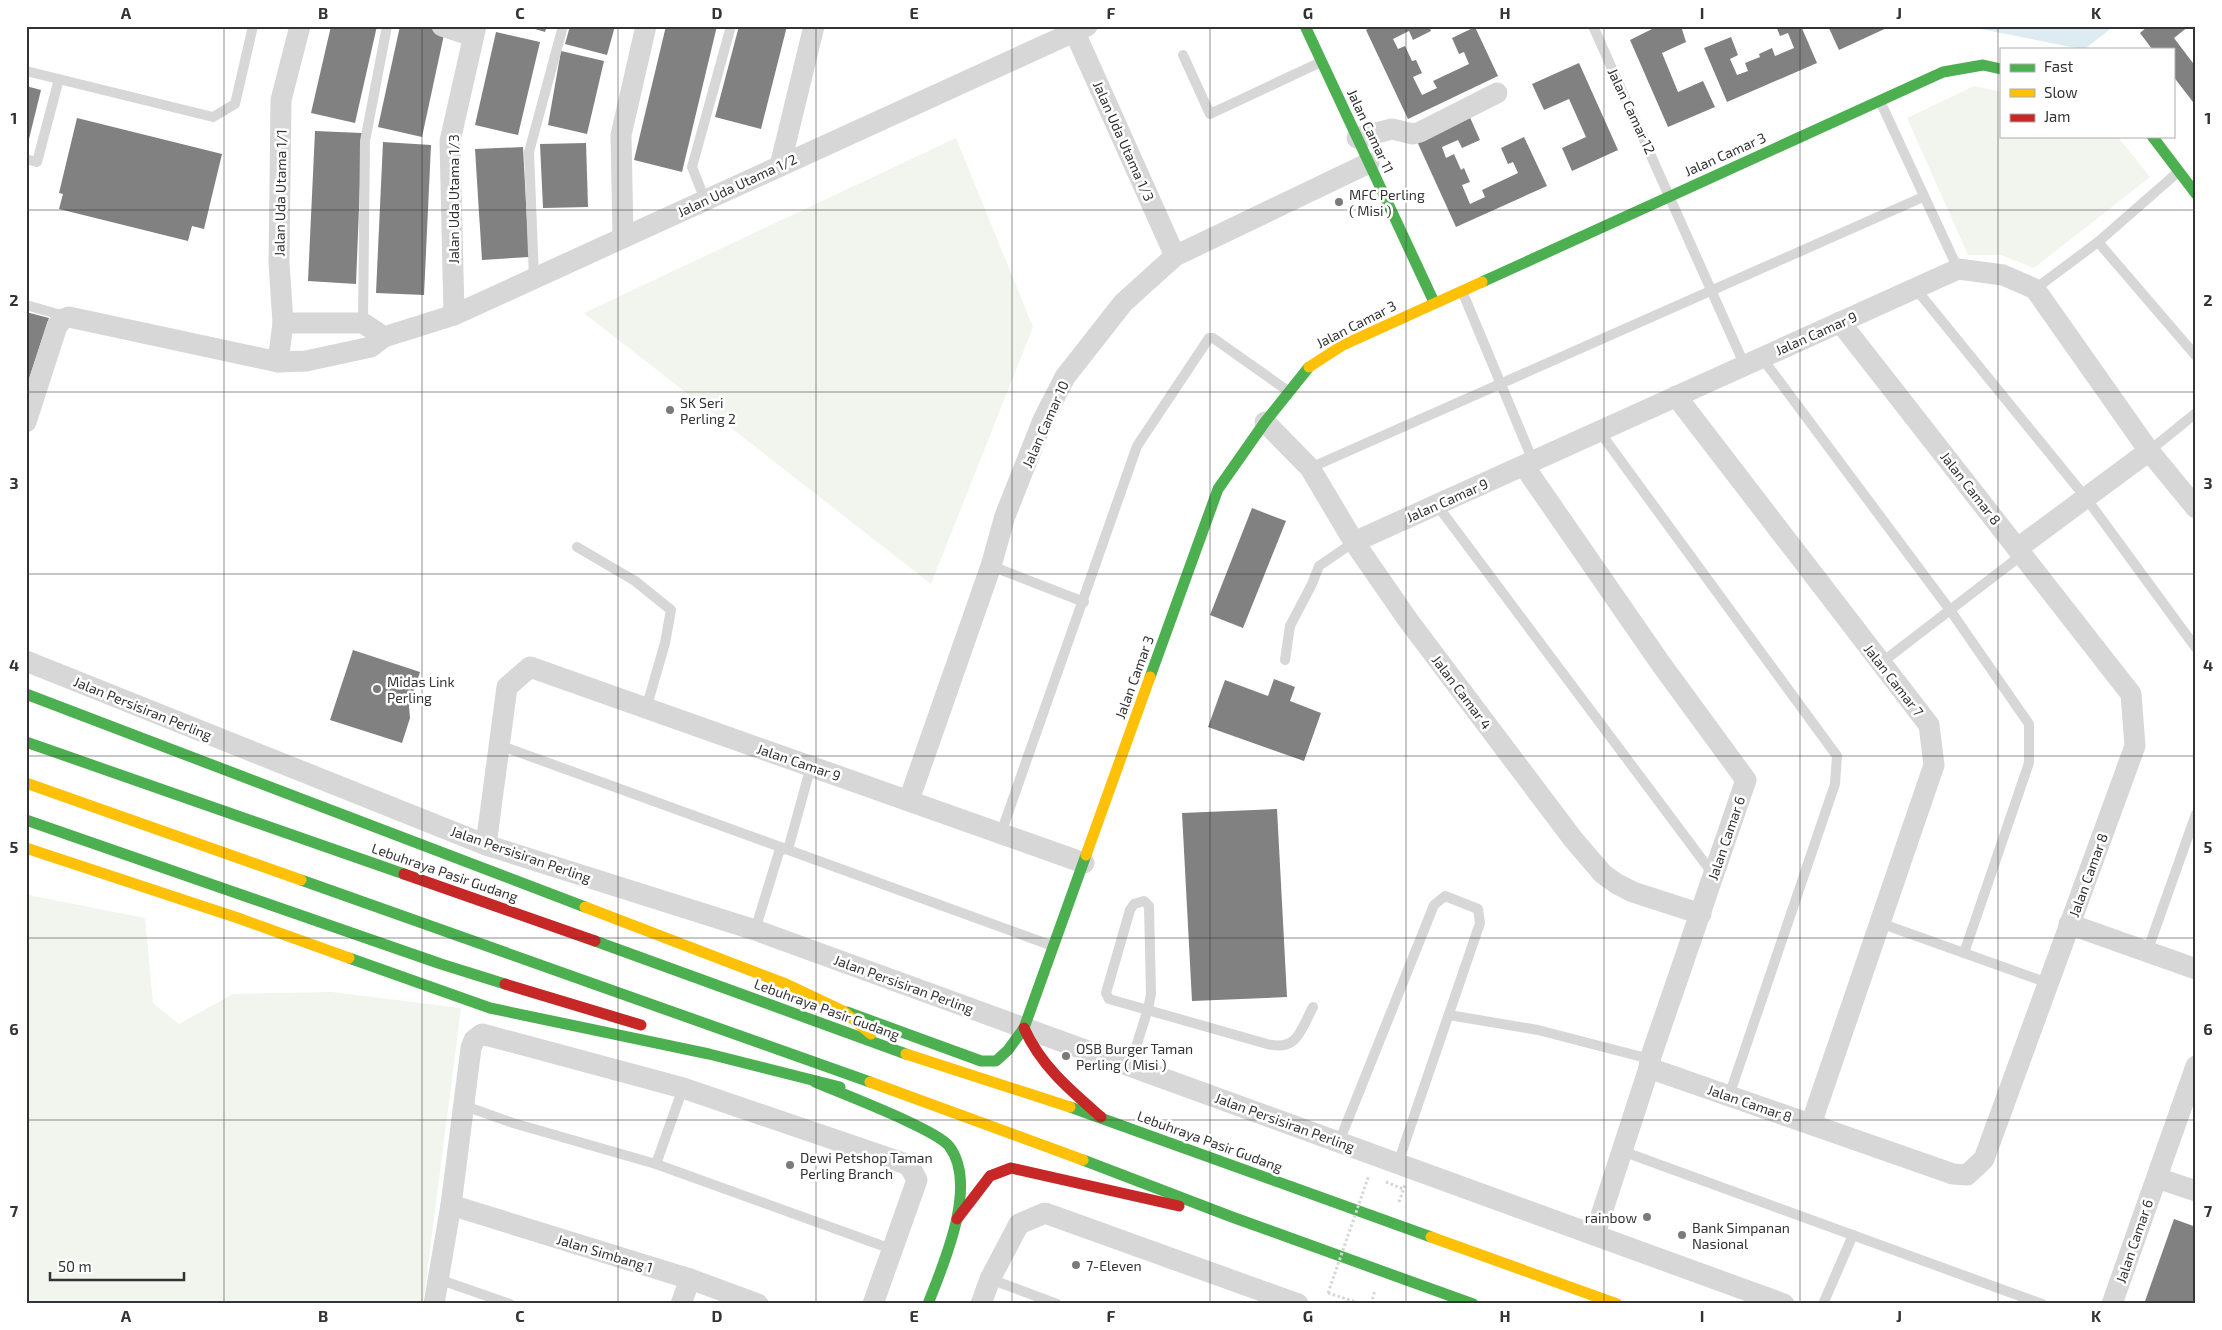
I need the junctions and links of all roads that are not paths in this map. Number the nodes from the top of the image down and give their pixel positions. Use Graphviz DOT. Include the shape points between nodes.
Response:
graph roads {
  1 [pos="253,26"];
  2 [pos="300,26"];
  3 [pos="387,26"];
  4 [pos="442,26"];
  5 [pos="563,26"];
  6 [pos="646,26"];
  7 [pos="731,26"];
  8 [pos="814,26"];
  9 [pos="1305,26"];
  10 [pos="1593,26"];
  11 [pos="1078,28"];
  12 [pos="474,31"];
  13 [pos="1183,55"];
  14 [pos="1322,62"];
  15 [pos="2000,68"];
  16 [pos="26,71"];
  17 [pos="60,79"];
  18 [pos="1497,93"];
  19 [pos="1879,101"];
  20 [pos="1357,138"];
  21 [pos="2154,138"];
  22 [pos="26,159"];
  23 [pos="1369,163"];
  24 [pos="780,166"];
  25 [pos="2179,172"];
  26 [pos="2196,194"];
  27 [pos="1670,196"];
  28 [pos="1923,197"];
  29 [pos="705,200"];
  30 [pos="623,237"];
  31 [pos="2098,242"];
  32 [pos="1175,256"];
  33 [pos="1958,269"];
  34 [pos="534,278"];
  35 [pos="1915,288"];
  36 [pos="2035,289"];
  37 [pos="1461,290"];
  38 [pos="1712,290"];
  39 [pos="1434,302"];
  40 [pos="26,304"];
  41 [pos="454,315"];
  42 [pos="69,317"];
  43 [pos="1840,322"];
  44 [pos="283,323"];
  45 [pos="364,323"];
  46 [pos="384,337"];
  47 [pos="2196,356"];
  48 [pos="278,362"];
  49 [pos="1753,362"];
  50 [pos="1500,383"];
  51 [pos="1289,392"];
  52 [pos="1676,396"];
  53 [pos="2196,414"];
  54 [pos="26,422"];
  55 [pos="1265,422"];
  56 [pos="1599,431"];
  57 [pos="2149,451"];
  58 [pos="1528,464"];
  59 [pos="1310,468"];
  60 [pos="2086,498"];
  61 [pos="1437,505"];
  62 [pos="2196,508"];
  63 [pos="1354,542"];
  64 [pos="577,547"];
  65 [pos="2020,551"];
  66 [pos="991,566"];
  67 [pos="1084,602"];
  68 [pos="1950,610"];
  69 [pos="2196,648"];
  70 [pos="1285,660"];
  71 [pos="26,661"];
  72 [pos="1881,663"];
  73 [pos="26,694"];
  74 [pos="646,709"];
  75 [pos="26,742"];
  76 [pos="499,745"];
  77 [pos="811,766"];
  78 [pos="26,783"];
  79 [pos="910,800"];
  80 [pos="2196,814"];
  81 [pos="26,820"];
  82 [pos="1001,833"];
  83 [pos="486,845"];
  84 [pos="26,848"];
  85 [pos="784,849"];
  86 [pos="1084,863"];
  87 [pos="1713,874"];
  88 [pos="1700,914"];
  89 [pos="1880,923"];
  90 [pos="2069,924"];
  91 [pos="755,930"];
  92 [pos="1054,946"];
  93 [pos="2147,952"];
  94 [pos="1964,953"];
  95 [pos="2196,969"];
  96 [pos="2048,983"];
  97 [pos="1313,1007"];
  98 [pos="1148,1009"];
  99 [pos="843,1011"];
  100 [pos="1449,1015"];
  101 [pos="1024,1028"];
  102 [pos="890,1049"];
  103 [pos="709,1054"];
  104 [pos="1650,1064"];
  105 [pos="1130,1066"];
  106 [pos="2196,1066"];
  107 [pos="809,1079"];
  108 [pos="683,1088"];
  109 [pos="1729,1096"];
  110 [pos="465,1106"];
  111 [pos="1101,1117"];
  112 [pos="1810,1124"];
  113 [pos="992,1125"];
  114 [pos="1340,1142"];
  115 [pos="1622,1151"];
  116 [pos="1398,1163"];
  117 [pos="656,1164"];
  118 [pos="2157,1178"];
  119 [pos="2196,1191"];
  120 [pos="451,1205"];
  121 [pos="1232,1217"];
  122 [pos="957,1219"];
  123 [pos="1594,1234"];
  124 [pos="1853,1235"];
  125 [pos="894,1250"];
  126 [pos="438,1278"];
  127 [pos="690,1279"];
  128 [pos="990,1279"];
  129 [pos="1289,1302"];
  130 [pos="434,1304"];
  131 [pos="510,1304"];
  132 [pos="681,1304"];
  133 [pos="758,1304"];
  134 [pos="873,1304"];
  135 [pos="928,1304"];
  136 [pos="981,1304"];
  137 [pos="1057,1304"];
  138 [pos="1473,1304"];
  139 [pos="1617,1304"];
  140 [pos="1784,1304"];
  141 [pos="1823,1304"];
  142 [pos="2042,1304"];
  143 [pos="2112,1304"];
  1 -- 17 [label="lane" via="235,104 213,117"];
  2 -- 44 [label="street, Jalan Uda Utama 1/1" via="282,100 279,263"];
  3 -- 45 [label="lane" via="365,142"];
  4 -- 12 [label="street"];
  5 -- 34 [label="lane" via="529,152"];
  6 -- 30 [label="street" via="621,135"];
  7 -- 29 [label="lane" via="692,167"];
  8 -- 24 [label="street"];
  9 -- 14 [label="main road, Jalan Camar 11"];
  10 -- 27 [label="lane, Jalan Camar 12"];
  11 -- 24 [label="street, Jalan Uda Utama 1/2"];
  11 -- 32 [label="street, Jalan Uda Utama 1/3"];
  12 -- 41 [label="street, Jalan Uda Utama 1/3" via="450,141"];
  13 -- 14 [label="lane" via="1210,114"];
  14 -- 20 [label="main road, Jalan Camar 11"];
  15 -- 19 [label="main road, Jalan Camar 3" via="1983,64 1942,72"];
  16 -- 17 [label="lane"];
  17 -- 22 [label="lane" via="37,162"];
  18 -- 20 [label="street" via="1420,132 1413,134 1392,128"];
  19 -- 27 [label="main road, Jalan Camar 3"];
  19 -- 28 [label="lane"];
  20 -- 23 [label="main road, Jalan Camar 11"];
  21 -- 25 [label="main road"];
  23 -- 32 [label="street, Jalan Camar 10"];
  23 -- 39 [label="main road, Jalan Camar 11"];
  24 -- 29 [label="street, Jalan Uda Utama 1/2"];
  25 -- 26 [label="main road"];
  25 -- 31 [label="lane"];
  27 -- 37 [label="main road, Jalan Camar 3"];
  27 -- 38 [label="lane, Jalan Camar 12"];
  28 -- 33 [label="lane"];
  28 -- 38 [label="lane"];
  29 -- 30 [label="street, Jalan Uda Utama 1/2"];
  30 -- 34 [label="street, Jalan Uda Utama 1/2"];
  31 -- 36 [label="lane"];
  31 -- 47 [label="lane"];
  32 -- 66 [label="street, Jalan Camar 10" via="1123,303 1065,377 1043,420 1005,516"];
  33 -- 35 [label="street, Jalan Camar 9"];
  33 -- 36 [label="street" via="2003,275"];
  34 -- 41 [label="street, Jalan Uda Utama 1/2"];
  35 -- 43 [label="street, Jalan Camar 9"];
  35 -- 60 [label="lane"];
  36 -- 57 [label="street"];
  37 -- 39 [label="main road, Jalan Camar 3"];
  37 -- 50 [label="lane"];
  38 -- 49 [label="lane, Jalan Camar 12"];
  38 -- 50 [label="lane"];
  39 -- 51 [label="main road, Jalan Camar 3" via="1324,355 1309,367"];
  40 -- 42 [label="lane"];
  41 -- 46 [label="street, Jalan Uda Utama 1/2"];
  42 -- 48 [label="street"];
  42 -- 54 [label="street" via="57,326"];
  43 -- 49 [label="street, Jalan Camar 9"];
  43 -- 65 [label="street, Jalan Camar 8"];
  44 -- 45 [label="street"];
  44 -- 48 [label="street, Jalan Uda Utama 1/1"];
  45 -- 46 [label="street"];
  46 -- 48 [label="street, Jalan Uda Utama 1/2" via="371,347 306,361"];
  49 -- 52 [label="street, Jalan Camar 9"];
  49 -- 68 [label="lane, Jalan Camar 12"];
  50 -- 58 [label="lane"];
  50 -- 59 [label="lane"];
  51 -- 55 [label="main road, Jalan Camar 3"];
  51 -- 67 [label="lane" via="1209,338 1137,446"];
  52 -- 56 [label="street, Jalan Camar 9"];
  52 -- 72 [label="street, Jalan Camar 7"];
  53 -- 57 [label="lane"];
  55 -- 59 [label="street, Jalan Camar 4"];
  55 -- 86 [label="main road, Jalan Camar 3" via="1218,489"];
  56 -- 58 [label="street, Jalan Camar 9"];
  56 -- 109 [label="lane" via="1837,756 1835,784"];
  57 -- 60 [label="street"];
  57 -- 62 [label="street"];
  58 -- 61 [label="street, Jalan Camar 9"];
  58 -- 87 [label="street, Jalan Camar 6" via="1661,664 1746,780"];
  59 -- 63 [label="street, Jalan Camar 4"];
  60 -- 65 [label="street"];
  60 -- 69 [label="lane"];
  61 -- 63 [label="street, Jalan Camar 9"];
  61 -- 87 [label="lane"];
  63 -- 70 [label="lane" via="1319,566 1290,626"];
  63 -- 88 [label="street, Jalan Camar 4" via="1408,620 1603,874 1633,892"];
  64 -- 74 [label="lane" via="635,581 671,610 666,643"];
  65 -- 68 [label="lane"];
  65 -- 90 [label="street, Jalan Camar 8" via="2131,694 2135,746"];
  66 -- 67 [label="lane"];
  66 -- 79 [label="street, Jalan Camar 10"];
  67 -- 82 [label="lane"];
  68 -- 72 [label="lane"];
  68 -- 94 [label="lane, Jalan Camar 12" via="2029,724 2029,763"];
  71 -- 83 [label="street, Jalan Persisiran Perling"];
  72 -- 89 [label="street, Jalan Camar 7" via="1929,725 1934,765"];
  73 -- 99 [label="main road" via="663,935 786,984"];
  74 -- 76 [label="street, Jalan Camar 9" via="530,668 508,687"];
  74 -- 77 [label="street, Jalan Camar 9"];
  75 -- 102 [label="main road, Lebuhraya Pasir Gudang" via="564,930"];
  76 -- 83 [label="street"];
  76 -- 85 [label="lane"];
  77 -- 79 [label="street, Jalan Camar 9"];
  77 -- 85 [label="lane" via="789,846"];
  78 -- 113 [label="main road"];
  79 -- 82 [label="street, Jalan Camar 9"];
  80 -- 93 [label="lane"];
  81 -- 103 [label="main road" via="441,964 653,1029"];
  82 -- 86 [label="street, Jalan Camar 9"];
  83 -- 91 [label="street, Jalan Persisiran Perling"];
  84 -- 103 [label="main road" via="238,918 490,1008"];
  85 -- 91 [label="lane" via="779,852"];
  85 -- 92 [label="lane"];
  86 -- 92 [label="main road, Jalan Camar 3"];
  87 -- 88 [label="street, Jalan Camar 6"];
  88 -- 104 [label="street, Jalan Camar 6"];
  89 -- 94 [label="lane"];
  89 -- 112 [label="street, Jalan Camar 7"];
  90 -- 93 [label="street"];
  90 -- 96 [label="street, Jalan Camar 8"];
  91 -- 101 [label="street, Jalan Persisiran Perling"];
  92 -- 101 [label="main road, Jalan Camar 3"];
  93 -- 95 [label="street"];
  94 -- 96 [label="lane"];
  96 -- 112 [label="street, Jalan Camar 8" via="1984,1159 1967,1175 1953,1174"];
  97 -- 98 [label="lane" via="1292,1044 1281,1047"];
  98 -- 98 [label="lane" via="1109,999 1106,993 1130,910 1134,904 1144,901 1149,906 1151,994"];
  98 -- 105 [label="lane"];
  99 -- 101 [label="main road, Jalan Camar 3" via="981,1061 996,1060"];
  99 -- 102 [label="main road"];
  100 -- 104 [label="lane" via="1538,1030"];
  100 -- 114 [label="lane" via="1480,924 1478,909 1445,896 1434,905"];
  100 -- 116 [label="lane"];
  101 -- 105 [label="street, Jalan Persisiran Perling"];
  101 -- 111 [label="main road" via="1032,1049 1046,1068"];
  102 -- 111 [label="main road, Lebuhraya Pasir Gudang"];
  103 -- 107 [label="main road"];
  104 -- 109 [label="street, Jalan Camar 8"];
  104 -- 115 [label="street, Jalan Camar 6"];
  105 -- 114 [label="street, Jalan Persisiran Perling"];
  106 -- 118 [label="street"];
  107 -- 113 [label="main road"];
  107 -- 122 [label="main road" via="949,1145 958,1167"];
  108 -- 110 [label="street" via="482,1034 474,1040 471,1048"];
  108 -- 117 [label="lane"];
  108 -- 125 [label="street" via="909,1166 917,1180"];
  109 -- 112 [label="street, Jalan Camar 8"];
  110 -- 117 [label="lane"];
  110 -- 120 [label="street"];
  111 -- 139 [label="main road, Lebuhraya Pasir Gudang"];
  113 -- 121 [label="main road"];
  114 -- 116 [label="street, Jalan Persisiran Perling"];
  115 -- 123 [label="street, Jalan Camar 6"];
  115 -- 124 [label="lane"];
  116 -- 123 [label="street, Jalan Persisiran Perling"];
  117 -- 125 [label="lane"];
  118 -- 119 [label="street"];
  118 -- 143 [label="street, Jalan Camar 6"];
  120 -- 126 [label="street"];
  120 -- 127 [label="street, Jalan Simbang 1"];
  121 -- 122 [label="main road" via="1011,1168 990,1176"];
  121 -- 138 [label="main road"];
  122 -- 135 [label="main road"];
  123 -- 140 [label="street, Jalan Persisiran Perling"];
  124 -- 141 [label="lane"];
  124 -- 142 [label="lane"];
  125 -- 134 [label="street"];
  126 -- 130 [label="street"];
  126 -- 131 [label="lane"];
  127 -- 132 [label="street"];
  127 -- 133 [label="street, Jalan Simbang 1"];
  128 -- 129 [label="street" via="1019,1224 1046,1214"];
  128 -- 136 [label="street"];
  128 -- 137 [label="lane"];
}
